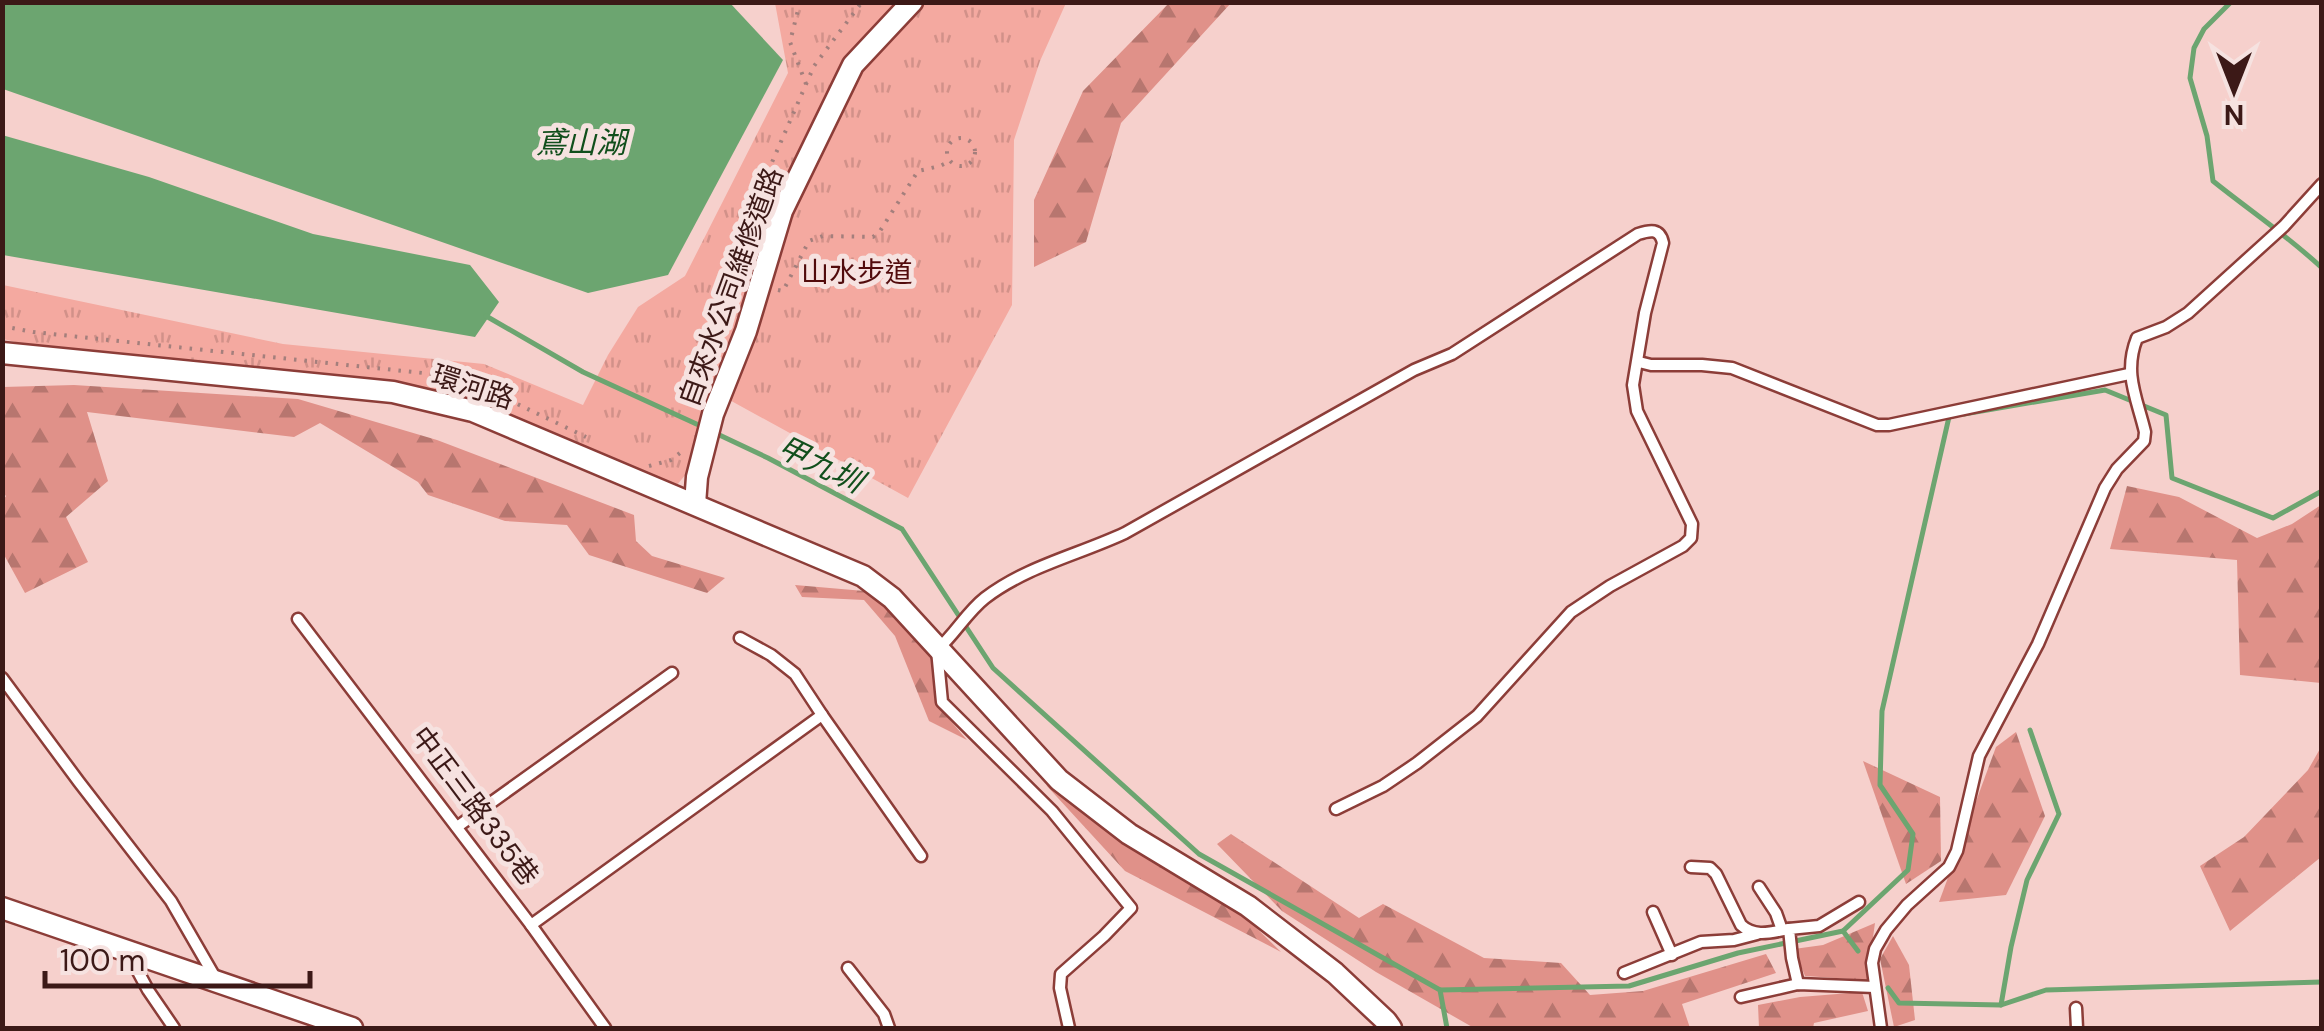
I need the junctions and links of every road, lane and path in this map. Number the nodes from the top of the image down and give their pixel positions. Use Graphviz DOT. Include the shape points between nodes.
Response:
graph roads {
  1 [pos="800,2"];
  2 [pos="862,2"];
  3 [pos="912,2"];
  4 [pos="806,84"];
  5 [pos="950,160"];
  6 [pos="2322,184"];
  7 [pos="759,287"];
  8 [pos="2,353"];
  9 [pos="1639,362"];
  10 [pos="2129,374"];
  11 [pos="701,390"];
  12 [pos="696,504"];
  13 [pos="298,619"];
  14 [pos="740,638"];
  15 [pos="945,642"];
  16 [pos="672,673"];
  17 [pos="2,678"];
  18 [pos="822,715"];
  19 [pos="1336,808"];
  20 [pos="457,827"];
  21 [pos="921,856"];
  22 [pos="1691,867"];
  23 [pos="1759,887"];
  24 [pos="1859,902"];
  25 [pos="2,908"];
  26 [pos="1653,912"];
  27 [pos="532,925"];
  28 [pos="1787,931"];
  29 [pos="1757,934"];
  30 [pos="127,952"];
  31 [pos="1672,955"];
  32 [pos="848,968"];
  33 [pos="1624,973"];
  34 [pos="216,980"];
  35 [pos="1798,984"];
  36 [pos="1876,987"];
  37 [pos="1742,997"];
  38 [pos="2076,1008"];
  39 [pos="174,1028"];
  40 [pos="352,1028"];
  41 [pos="605,1028"];
  42 [pos="889,1028"];
  43 [pos="1070,1028"];
  44 [pos="1390,1028"];
  45 [pos="1880,1028"];
  46 [pos="2076,1028"];
  1 -- 4 [label="path" via="790,42"];
  2 -- 4 [label="path"];
  3 -- 7 [label="street, 自來水公司維修道路" via="853,65 782,211"];
  4 -- 11 [label="path" via="728,263"];
  5 -- 5 [label="path" via="951,142 972,143 970,163"];
  5 -- 7 [label="path" via="918,171 873,237 808,242 783,291"];
  6 -- 10 [label="lane" via="2188,314 2137,338"];
  7 -- 12 [label="street, 自來水公司維修道路" via="714,414 696,477"];
  8 -- 12 [label="street, 環河路" via="393,392 473,411"];
  9 -- 10 [label="lane" via="1732,368 1877,425"];
  9 -- 15 [label="lane" via="1664,243 1650,230 1452,354 1125,533 1017,578 982,600"];
  9 -- 19 [label="lane" via="1636,411 1692,524 1691,538 1571,612 1477,716 1418,763"];
  10 -- 36 [label="lane" via="2144,441 2104,488 2038,644 1979,756 1956,852 1876,949"];
  12 -- 15 [label="street, 環河路" via="863,576"];
  13 -- 20 [label="lane, 中正三路335巷"];
  14 -- 18 [label="lane" via="795,674"];
  15 -- 43 [label="lane" via="942,702 1052,811 1131,908 1061,974"];
  15 -- 44 [label="street, 環河路" via="1060,780 1129,834 1248,906 1335,973"];
  16 -- 20 [label="lane"];
  17 -- 34 [label="lane" via="171,900"];
  18 -- 21 [label="lane"];
  18 -- 27 [label="lane"];
  20 -- 27 [label="lane, 中正三路335巷"];
  22 -- 29 [label="lane" via="1716,874 1741,925"];
  23 -- 28 [label="lane"];
  24 -- 28 [label="lane" via="1819,926"];
  25 -- 30 [label="street"];
  26 -- 31 [label="lane"];
  27 -- 41 [label="lane, 中正三路335巷"];
  28 -- 29 [label="lane"];
  28 -- 35 [label="lane"];
  29 -- 31 [label="lane" via="1702,942"];
  30 -- 34 [label="street"];
  30 -- 39 [label="lane"];
  31 -- 33 [label="lane"];
  32 -- 42 [label="lane"];
  34 -- 40 [label="street"];
  35 -- 36 [label="lane"];
  35 -- 37 [label="lane"];
  36 -- 45 [label="lane"];
  38 -- 46 [label="lane"];
}
